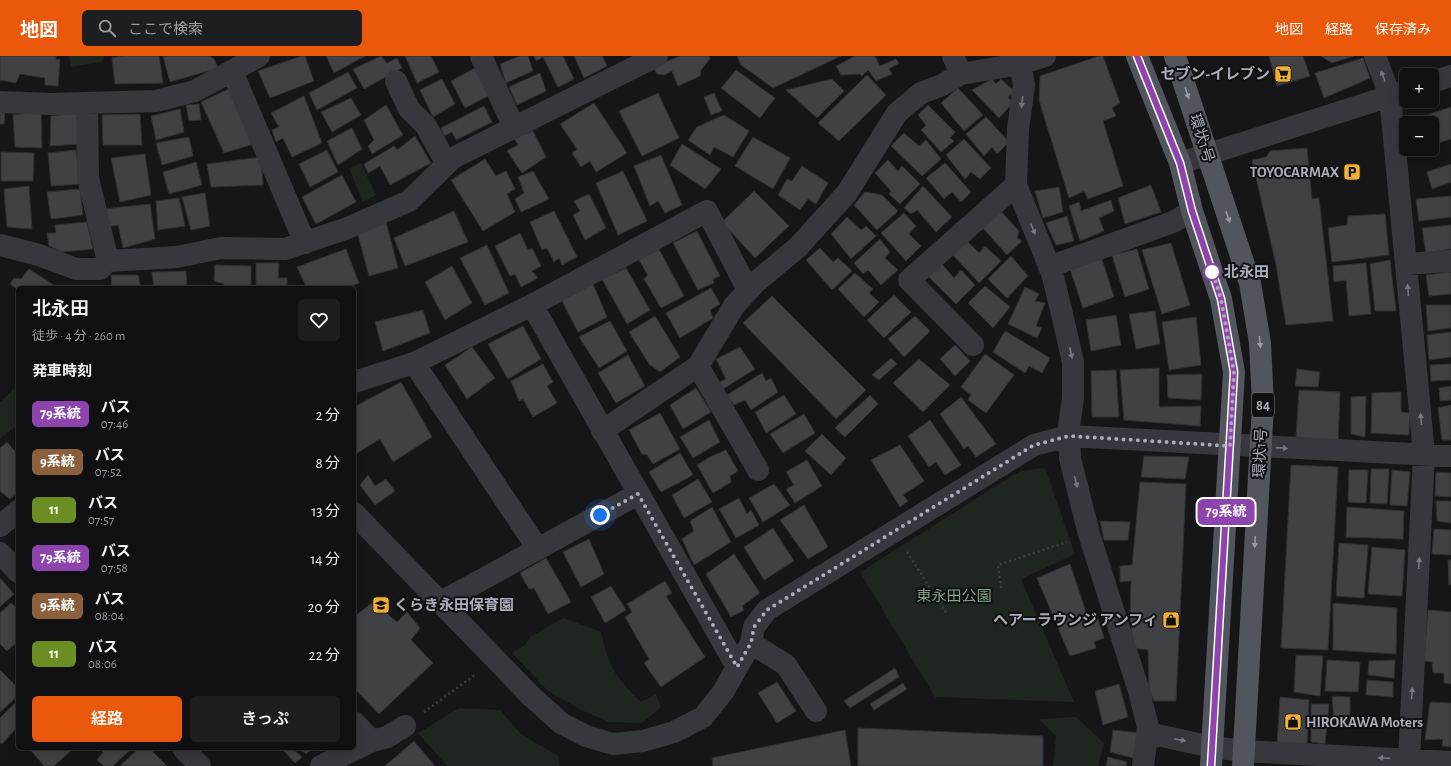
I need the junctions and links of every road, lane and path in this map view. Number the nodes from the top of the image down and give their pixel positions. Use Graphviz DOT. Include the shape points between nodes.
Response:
graph roads {
  1 [pos="259,56"];
  2 [pos="481,56"];
  3 [pos="657,56"];
  4 [pos="1045,56"];
  5 [pos="1137,56"];
  6 [pos="1175,56"];
  7 [pos="1375,56"];
  8 [pos="1017,60"];
  9 [pos="957,65"];
  10 [pos="232,70"];
  11 [pos="1451,76"];
  12 [pos="1439,80"];
  13 [pos="396,81"];
  14 [pos="1398,94"];
  15 [pos="0,102"];
  16 [pos="87,103"];
  17 [pos="514,127"];
  18 [pos="1207,154"];
  19 [pos="1180,163"];
  20 [pos="447,164"];
  21 [pos="1016,184"];
  22 [pos="1192,211"];
  23 [pos="305,243"];
  24 [pos="0,245"];
  25 [pos="1451,260"];
  26 [pos="108,261"];
  27 [pos="1406,264"];
  28 [pos="1049,267"];
  29 [pos="748,290"];
  30 [pos="532,305"];
  31 [pos="973,345"];
  32 [pos="414,363"];
  33 [pos="698,366"];
  34 [pos="356,381"];
  35 [pos="602,431"];
  36 [pos="1069,436"];
  37 [pos="1230,446"];
  38 [pos="1260,446"];
  39 [pos="1424,454"];
  40 [pos="1451,456"];
  41 [pos="758,470"];
  42 [pos="638,494"];
  43 [pos="16,513"];
  44 [pos="356,515"];
  45 [pos="0,526"];
  46 [pos="894,531"];
  47 [pos="1089,534"];
  48 [pos="538,549"];
  49 [pos="0,552"];
  50 [pos="16,570"];
  51 [pos="1001,588"];
  52 [pos="441,602"];
  53 [pos="947,614"];
  54 [pos="751,643"];
  55 [pos="737,667"];
  56 [pos="455,689"];
  57 [pos="816,711"];
  58 [pos="356,724"];
  59 [pos="405,726"];
  60 [pos="1148,733"];
  61 [pos="372,741"];
  62 [pos="356,749"];
  63 [pos="185,750"];
  64 [pos="354,750"];
  65 [pos="1211,756"];
  66 [pos="1244,758"];
  67 [pos="1409,760"];
  68 [pos="1451,762"];
  69 [pos="200,766"];
  70 [pos="321,766"];
  71 [pos="1143,766"];
  1 -- 10 [label="street"];
  2 -- 17 [label="street"];
  3 -- 17 [label="street"];
  4 -- 8 [label="street"];
  5 -- 19 [label="main road, 環状1号 / 84"];
  6 -- 18 [label="main road, 環状1号 / 84, one-way"];
  14 -- 7 [label="street, one-way"];
  8 -- 9 [label="street"];
  8 -- 21 [label="street, one-way" via="1024,85 1018,129"];
  9 -- 29 [label="street" via="942,85 921,93 897,113 847,193 798,246"];
  10 -- 16 [label="street" via="195,90 156,101"];
  10 -- 23 [label="street"];
  11 -- 12 [label="street"];
  13 -- 20 [label="street" via="409,109 426,126"];
  14 -- 18 [label="street"];
  14 -- 27 [label="street"];
  15 -- 16 [label="street"];
  16 -- 26 [label="street" via="88,178"];
  17 -- 20 [label="street" via="453,158"];
  18 -- 19 [label="street"];
  18 -- 38 [label="main road, 環状1号 / 84, one-way" via="1250,283 1260,343 1263,405"];
  19 -- 22 [label="main road, 環状1号 / 84"];
  20 -- 23 [label="street" via="409,201"];
  21 -- 28 [label="street, one-way"];
  21 -- 31 [label="street" via="908,280"];
  22 -- 28 [label="street" via="1173,222"];
  22 -- 37 [label="main road, 環状1号 / 84" via="1221,299 1234,372"];
  23 -- 26 [label="street" via="285,250 221,248 177,257"];
  24 -- 26 [label="street" via="39,255 76,269 100,269"];
  25 -- 27 [label="street"];
  39 -- 27 [label="street, one-way"];
  28 -- 36 [label="street, one-way" via="1073,362"];
  29 -- 30 [label="street" via="707,211"];
  29 -- 33 [label="street" via="734,306"];
  30 -- 32 [label="street"];
  30 -- 35 [label="street"];
  32 -- 34 [label="street"];
  32 -- 48 [label="street"];
  33 -- 35 [label="street"];
  33 -- 41 [label="street"];
  35 -- 42 [label="street"];
  36 -- 37 [label="street"];
  36 -- 46 [label="street" via="1034,445"];
  36 -- 47 [label="street, one-way" via="1070,458"];
  37 -- 38 [label="street"];
  37 -- 65 [label="main road, 環状1号 / 84"];
  38 -- 39 [label="street, one-way"];
  38 -- 66 [label="main road, 環状1号 / 84, one-way"];
  39 -- 40 [label="street"];
  67 -- 39 [label="street, one-way"];
  42 -- 48 [label="street"];
  42 -- 55 [label="street"];
  43 -- 45 [label="street"];
  44 -- 52 [label="street"];
  46 -- 53 [label="path"];
  46 -- 54 [label="street" via="767,610 754,627"];
  47 -- 51 [label="path" via="998,565"];
  47 -- 60 [label="street" via="1139,691"];
  48 -- 52 [label="street"];
  49 -- 50 [label="street"];
  52 -- 55 [label="street" via="531,696 561,723 586,736 612,744 643,741 674,732 703,717 723,692"];
  54 -- 55 [label="street"];
  54 -- 57 [label="street" via="786,665"];
  56 -- 59 [label="path"];
  58 -- 61 [label="street"];
  59 -- 61 [label="street" via="387,737"];
  60 -- 65 [label="street, one-way"];
  60 -- 71 [label="street"];
  61 -- 62 [label="street"];
  63 -- 69 [label="street"];
  64 -- 70 [label="street"];
  65 -- 66 [label="street"];
  67 -- 66 [label="street, one-way"];
  67 -- 68 [label="street"];
}
